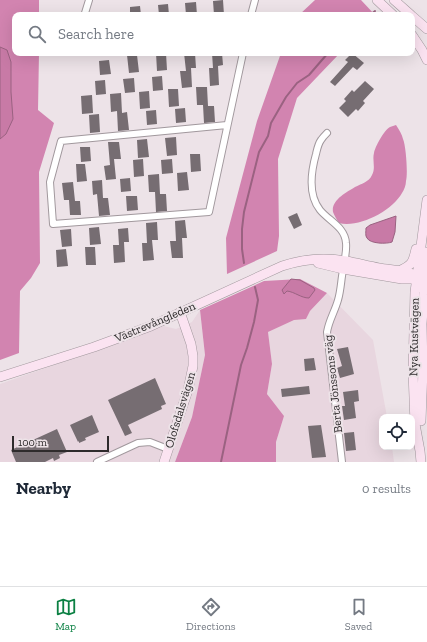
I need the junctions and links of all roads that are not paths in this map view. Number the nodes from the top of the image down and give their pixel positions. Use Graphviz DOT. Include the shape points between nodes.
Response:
graph roads {
  1 [pos="89,0"];
  2 [pos="255,0"];
  3 [pos="378,0"];
  4 [pos="394,0"];
  5 [pos="86,12"];
  6 [pos="252,12"];
  7 [pos="390,12"];
  8 [pos="407,12"];
  9 [pos="415,19"];
  10 [pos="427,28"];
  11 [pos="415,36"];
  12 [pos="415,39"];
  13 [pos="427,46"];
  14 [pos="242,56"];
  15 [pos="427,60"];
  16 [pos="227,125"];
  17 [pos="327,133"];
  18 [pos="427,200"];
  19 [pos="422,233"];
  20 [pos="427,256"];
  21 [pos="344,265"];
  22 [pos="401,275"];
  23 [pos="417,278"];
  24 [pos="420,292"];
  25 [pos="180,312"];
  26 [pos="0,377"];
  27 [pos="168,449"];
  28 [pos="97,462"];
  29 [pos="164,462"];
  30 [pos="342,462"];
  31 [pos="421,462"];
  1 -- 5 [label="street"];
  2 -- 6 [label="street"];
  3 -- 7 [label="street"];
  4 -- 8 [label="street"];
  9 -- 10 [label="street"];
  11 -- 13 [label="street"];
  12 -- 15 [label="street"];
  14 -- 16 [label="street"];
  16 -- 16 [label="street" via="209,212 53,224 50,182 61,141"];
  17 -- 21 [label="street, Berta Jönssons väg" via="317,149 312,166 311,185 319,208 345,236"];
  18 -- 19 [label="street, Nya Kustvägen"];
  19 -- 22 [label="street" via="418,238 412,262"];
  19 -- 23 [label="street, Nya Kustvägen"];
  20 -- 23 [label="street" via="423,272"];
  20 -- 24 [label="street, Nya Kustvägen" via="426,274"];
  21 -- 22 [label="street, Västrevångleden"];
  21 -- 25 [label="street, Västrevångleden" via="306,261 282,266"];
  21 -- 30 [label="street, Berta Jönssons väg" via="338,300 328,325"];
  22 -- 23 [label="street, Västrevångleden" via="408,273"];
  22 -- 24 [label="street"];
  23 -- 24 [label="street, Nya Kustvägen"];
  24 -- 31 [label="street, Nya Kustvägen" via="413,371 415,424"];
  25 -- 26 [label="street, Västrevångleden" via="151,326 94,347"];
  25 -- 27 [label="street, Olofsdalsvägen" via="191,344 193,366 188,390"];
  27 -- 28 [label="street" via="150,442 138,444"];
  27 -- 29 [label="street, Olofsdalsvägen"];
}
